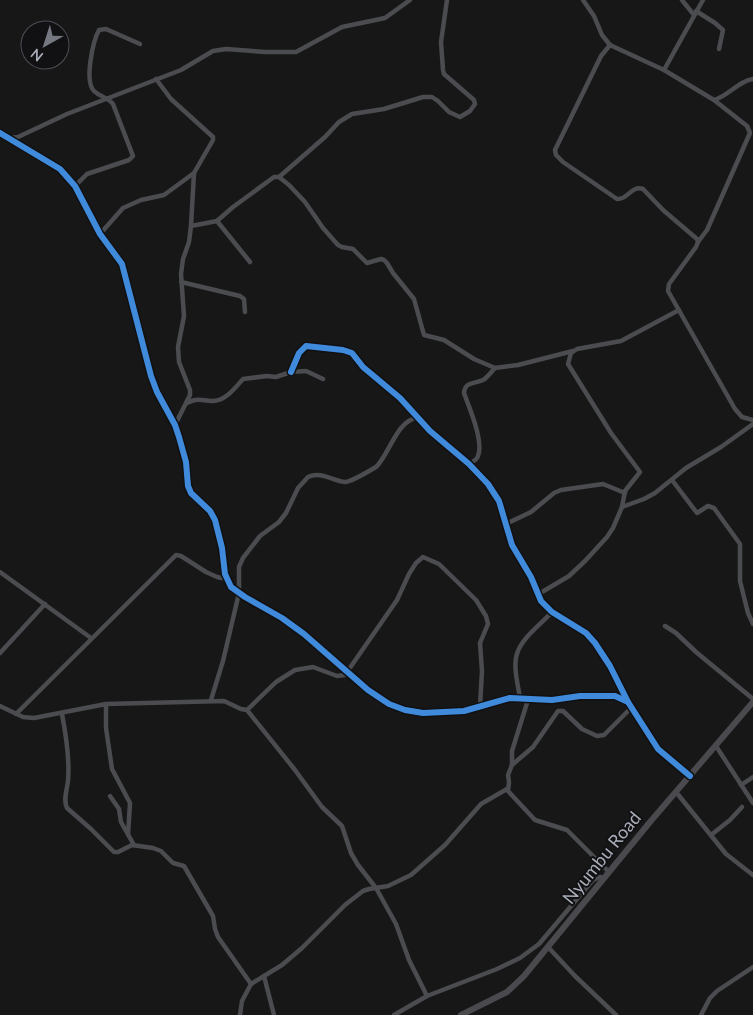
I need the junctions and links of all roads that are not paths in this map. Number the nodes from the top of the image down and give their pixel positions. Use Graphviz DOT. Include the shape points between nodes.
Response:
graph roads {
  1 [pos="410,0"];
  2 [pos="446,0"];
  3 [pos="583,0"];
  4 [pos="682,0"];
  5 [pos="703,0"];
  6 [pos="695,13"];
  7 [pos="140,44"];
  8 [pos="610,45"];
  9 [pos="719,49"];
  10 [pos="664,70"];
  11 [pos="156,79"];
  12 [pos="753,79"];
  13 [pos="107,98"];
  14 [pos="714,100"];
  15 [pos="0,133"];
  16 [pos="8,138"];
  17 [pos="194,173"];
  18 [pos="279,177"];
  19 [pos="74,186"];
  20 [pos="217,221"];
  21 [pos="191,226"];
  22 [pos="100,234"];
  23 [pos="698,242"];
  24 [pos="250,262"];
  25 [pos="181,282"];
  26 [pos="679,310"];
  27 [pos="245,312"];
  28 [pos="573,350"];
  29 [pos="561,353"];
  30 [pos="568,364"];
  31 [pos="494,368"];
  32 [pos="292,372"];
  33 [pos="323,379"];
  34 [pos="187,403"];
  35 [pos="417,418"];
  36 [pos="753,420"];
  37 [pos="753,424"];
  38 [pos="175,425"];
  39 [pos="469,464"];
  40 [pos="672,480"];
  41 [pos="625,493"];
  42 [pos="622,507"];
  43 [pos="506,524"];
  44 [pos="0,572"];
  45 [pos="227,580"];
  46 [pos="239,593"];
  47 [pos="537,595"];
  48 [pos="45,604"];
  49 [pos="552,612"];
  50 [pos="753,624"];
  51 [pos="665,626"];
  52 [pos="91,638"];
  53 [pos="0,653"];
  54 [pos="347,673"];
  55 [pos="520,698"];
  56 [pos="527,698"];
  57 [pos="211,700"];
  58 [pos="752,703"];
  59 [pos="106,704"];
  60 [pos="630,704"];
  61 [pos="0,706"];
  62 [pos="480,706"];
  63 [pos="247,710"];
  64 [pos="16,714"];
  65 [pos="62,714"];
  66 [pos="716,746"];
  67 [pos="512,765"];
  68 [pos="690,776"];
  69 [pos="753,777"];
  70 [pos="741,785"];
  71 [pos="507,789"];
  72 [pos="676,792"];
  73 [pos="110,796"];
  74 [pos="753,803"];
  75 [pos="742,807"];
  76 [pos="128,835"];
  77 [pos="711,835"];
  78 [pos="134,845"];
  79 [pos="607,875"];
  80 [pos="753,875"];
  81 [pos="376,888"];
  82 [pos="548,947"];
  83 [pos="753,967"];
  84 [pos="264,976"];
  85 [pos="251,984"];
  86 [pos="426,996"];
  87 [pos="240,1015"];
  88 [pos="274,1015"];
  89 [pos="394,1015"];
  90 [pos="461,1015"];
  91 [pos="616,1015"];
  92 [pos="701,1015"];
  1 -- 11 [label="street" via="385,18 337,30 300,51 219,50"];
  2 -- 18 [label="street" via="441,48 443,70 474,100 470,111 460,117 453,115 432,97 423,97 384,109 352,114"];
  3 -- 8 [label="street"];
  4 -- 6 [label="street"];
  5 -- 6 [label="street"];
  6 -- 9 [label="street" via="723,30"];
  6 -- 10 [label="street"];
  7 -- 13 [label="street" via="106,29 99,30 90,82 94,91"];
  8 -- 10 [label="street"];
  8 -- 23 [label="street" via="601,56 555,150 556,155 617,199 638,187 643,189 663,210 694,234"];
  10 -- 14 [label="street"];
  11 -- 13 [label="street"];
  11 -- 17 [label="street" via="171,99 213,137"];
  12 -- 14 [label="street"];
  13 -- 16 [label="street"];
  13 -- 19 [label="street" via="113,104 134,156 88,174"];
  14 -- 23 [label="street" via="747,126 750,133 707,230"];
  15 -- 16 [label="street"];
  16 -- 19 [label="street" via="60,169"];
  17 -- 21 [label="street"];
  17 -- 22 [label="street" via="164,195 123,208"];
  18 -- 20 [label="street" via="274,177"];
  18 -- 31 [label="street" via="305,202 340,246 353,249 367,263 381,259 387,263 414,299 424,335 444,340 474,360"];
  19 -- 22 [label="street"];
  20 -- 21 [label="street"];
  20 -- 24 [label="street"];
  21 -- 25 [label="street"];
  22 -- 38 [label="street" via="122,264 151,376"];
  23 -- 26 [label="street" via="668,291"];
  25 -- 27 [label="street" via="240,296 244,299"];
  25 -- 34 [label="street" via="184,316 178,347 179,362 190,390"];
  26 -- 28 [label="street" via="621,341"];
  26 -- 36 [label="street" via="735,409 742,417"];
  28 -- 29 [label="street"];
  28 -- 30 [label="street"];
  29 -- 30 [label="street"];
  29 -- 31 [label="street"];
  30 -- 41 [label="street" via="611,433 640,470"];
  31 -- 39 [label="street" via="485,379 464,388 478,441 478,456"];
  32 -- 33 [label="street" via="306,371"];
  32 -- 34 [label="street" via="276,377 243,378 219,400 199,399"];
  32 -- 35 [label="street" via="299,353 306,346 349,351"];
  34 -- 38 [label="street"];
  35 -- 39 [label="street"];
  35 -- 46 [label="street" via="412,418 402,427 378,465 354,480 346,482 317,475 308,477 298,488 286,513 260,536 243,558"];
  37 -- 40 [label="street"];
  38 -- 45 [label="street" via="186,462 188,486 215,520"];
  39 -- 43 [label="street" via="499,501"];
  40 -- 42 [label="street" via="644,499"];
  40 -- 50 [label="street" via="697,513 708,506 714,508 740,544 740,581"];
  41 -- 42 [label="street"];
  41 -- 43 [label="street" via="603,484 561,490 531,512"];
  42 -- 47 [label="street" via="613,528 585,561 564,580"];
  43 -- 47 [label="street" via="512,545 531,577"];
  44 -- 48 [label="street"];
  45 -- 46 [label="street"];
  45 -- 52 [label="street" via="176,555"];
  46 -- 54 [label="street" via="304,634"];
  46 -- 57 [label="street"];
  47 -- 49 [label="street"];
  48 -- 52 [label="street"];
  48 -- 53 [label="street"];
  49 -- 55 [label="street" via="518,650"];
  49 -- 60 [label="street" via="586,633 610,666"];
  51 -- 58 [label="street"];
  52 -- 64 [label="street"];
  54 -- 62 [label="street" via="378,698 405,710 436,714"];
  54 -- 62 [label="street" via="397,600 416,563 423,557 428,558 439,564 476,600 486,616 488,624 480,644"];
  54 -- 63 [label="street" via="340,676 313,667 295,670 276,682"];
  55 -- 56 [label="street"];
  55 -- 62 [label="street"];
  56 -- 60 [label="street" via="562,700 605,695"];
  56 -- 67 [label="street" via="512,751"];
  57 -- 59 [label="street"];
  57 -- 63 [label="street" via="224,701"];
  58 -- 66 [label="street, Nyumbu Road"];
  59 -- 65 [label="street"];
  59 -- 76 [label="street" via="112,769 130,803"];
  60 -- 67 [label="street" via="604,735 597,736 582,729 563,711 558,711 533,747"];
  60 -- 68 [label="street" via="658,750"];
  61 -- 64 [label="street"];
  63 -- 81 [label="street" via="322,807 342,826 351,853"];
  64 -- 65 [label="street" via="34,718"];
  65 -- 78 [label="street" via="68,781 64,804 110,851 118,852"];
  66 -- 68 [label="street, Nyumbu Road"];
  66 -- 70 [label="street"];
  67 -- 71 [label="street"];
  68 -- 72 [label="street, Nyumbu Road"];
  69 -- 70 [label="street"];
  70 -- 74 [label="street"];
  71 -- 79 [label="street" via="535,820 558,826 572,834"];
  71 -- 81 [label="street" via="481,804 445,845 411,875"];
  72 -- 77 [label="street"];
  72 -- 79 [label="street, Nyumbu Road"];
  73 -- 76 [label="street"];
  75 -- 77 [label="street"];
  76 -- 78 [label="street"];
  77 -- 80 [label="street" via="735,862"];
  78 -- 85 [label="street" via="161,851 173,863 184,866 212,916 218,937"];
  79 -- 82 [label="street, Nyumbu Road"];
  79 -- 86 [label="street" via="593,880 538,944 520,958"];
  81 -- 84 [label="street" via="363,891 345,904 302,948"];
  81 -- 86 [label="street" via="396,924"];
  82 -- 90 [label="street, Nyumbu Road" via="507,992"];
  82 -- 91 [label="street"];
  83 -- 92 [label="street" via="716,991"];
  84 -- 85 [label="street"];
  84 -- 88 [label="street"];
  85 -- 87 [label="street" via="242,1001"];
  86 -- 89 [label="street"];
}
